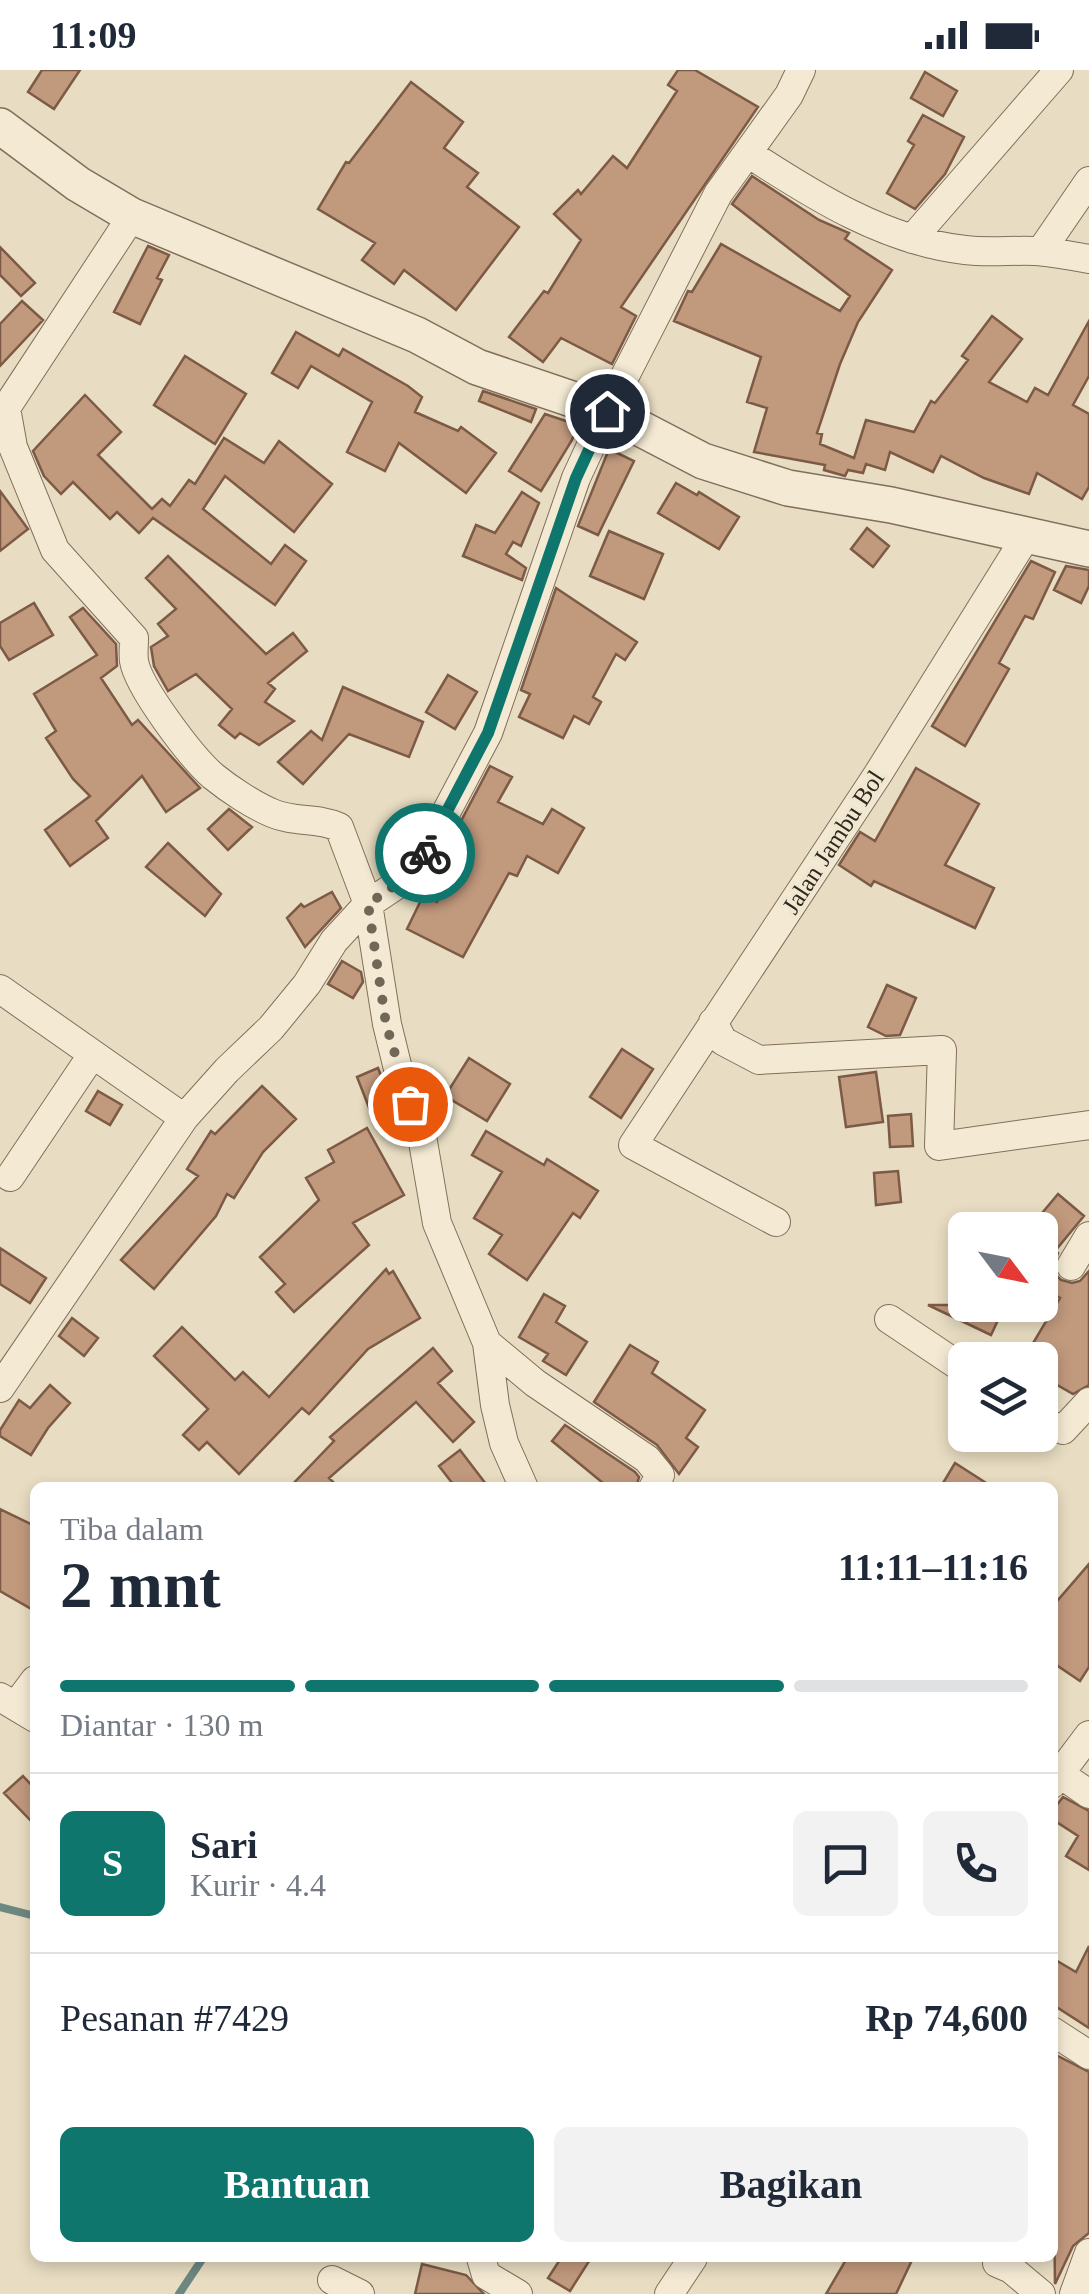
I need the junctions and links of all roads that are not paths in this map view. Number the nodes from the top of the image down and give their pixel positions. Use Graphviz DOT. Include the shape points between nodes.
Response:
graph roads {
  1 [pos="801,70"];
  2 [pos="1059,70"];
  3 [pos="2,132"];
  4 [pos="748,153"];
  5 [pos="1089,181"];
  6 [pos="132,216"];
  7 [pos="912,239"];
  8 [pos="1041,251"];
  9 [pos="1089,259"];
  10 [pos="607,411"];
  11 [pos="1027,535"];
  12 [pos="1089,549"];
  13 [pos="368,904"];
  14 [pos="4,1001"];
  15 [pos="713,1022"];
  16 [pos="92,1055"];
  17 [pos="184,1118"];
  18 [pos="1089,1124"];
  19 [pos="10,1177"];
  20 [pos="776,1222"];
  21 [pos="1089,1236"];
  22 [pos="1071,1266"];
  23 [pos="889,1319"];
  24 [pos="487,1343"];
  25 [pos="948,1359"];
  26 [pos="0,1388"];
  27 [pos="1089,1402"];
  28 [pos="1058,1428"];
  29 [pos="521,1482"];
  30 [pos="656,1482"];
  31 [pos="1089,1735"];
  32 [pos="1058,1776"];
  33 [pos="1058,1780"];
  34 [pos="1089,1794"];
  35 [pos="1058,2035"];
  36 [pos="1089,2054"];
  37 [pos="1088,2258"];
  38 [pos="689,2262"];
  39 [pos="997,2263"];
  40 [pos="480,2275"];
  41 [pos="332,2280"];
  42 [pos="360,2294"];
  43 [pos="518,2294"];
  44 [pos="669,2294"];
  45 [pos="1041,2294"];
  46 [pos="1074,2294"];
  1 -- 4 [label="street"];
  2 -- 7 [label="street"];
  3 -- 6 [label="street"];
  4 -- 7 [label="street" via="809,192"];
  4 -- 10 [label="street" via="718,194"];
  5 -- 8 [label="street"];
  6 -- 10 [label="street" via="477,366"];
  6 -- 13 [label="street" via="6,408 13,447 56,550 134,638 134,663 163,716 212,775 268,812 339,827"];
  7 -- 8 [label="street" via="966,250"];
  8 -- 9 [label="street"];
  10 -- 11 [label="street" via="703,460 788,488"];
  10 -- 13 [label="street" via="576,478 488,733 424,854"];
  11 -- 12 [label="street"];
  11 -- 15 [label="street, Jalan Jambu Bol"];
  13 -- 17 [label="street" via="271,1028"];
  13 -- 24 [label="street" via="386,1024 422,1136 437,1223"];
  14 -- 16 [label="street"];
  15 -- 18 [label="street" via="723,1041 759,1060 942,1050 939,1146"];
  15 -- 20 [label="street, Jalan Jambu Bol" via="633,1144"];
  16 -- 17 [label="street"];
  16 -- 19 [label="street"];
  17 -- 26 [label="street"];
  21 -- 22 [label="street"];
  23 -- 25 [label="street"];
  24 -- 29 [label="street" via="504,1443"];
  24 -- 30 [label="street" via="647,1459 660,1476"];
  27 -- 28 [label="street"];
  31 -- 32 [label="street"];
  33 -- 34 [label="street"];
  35 -- 36 [label="street"];
  37 -- 46 [label="street"];
  38 -- 44 [label="street"];
  39 -- 45 [label="street"];
  40 -- 43 [label="street"];
  41 -- 42 [label="street"];
}
